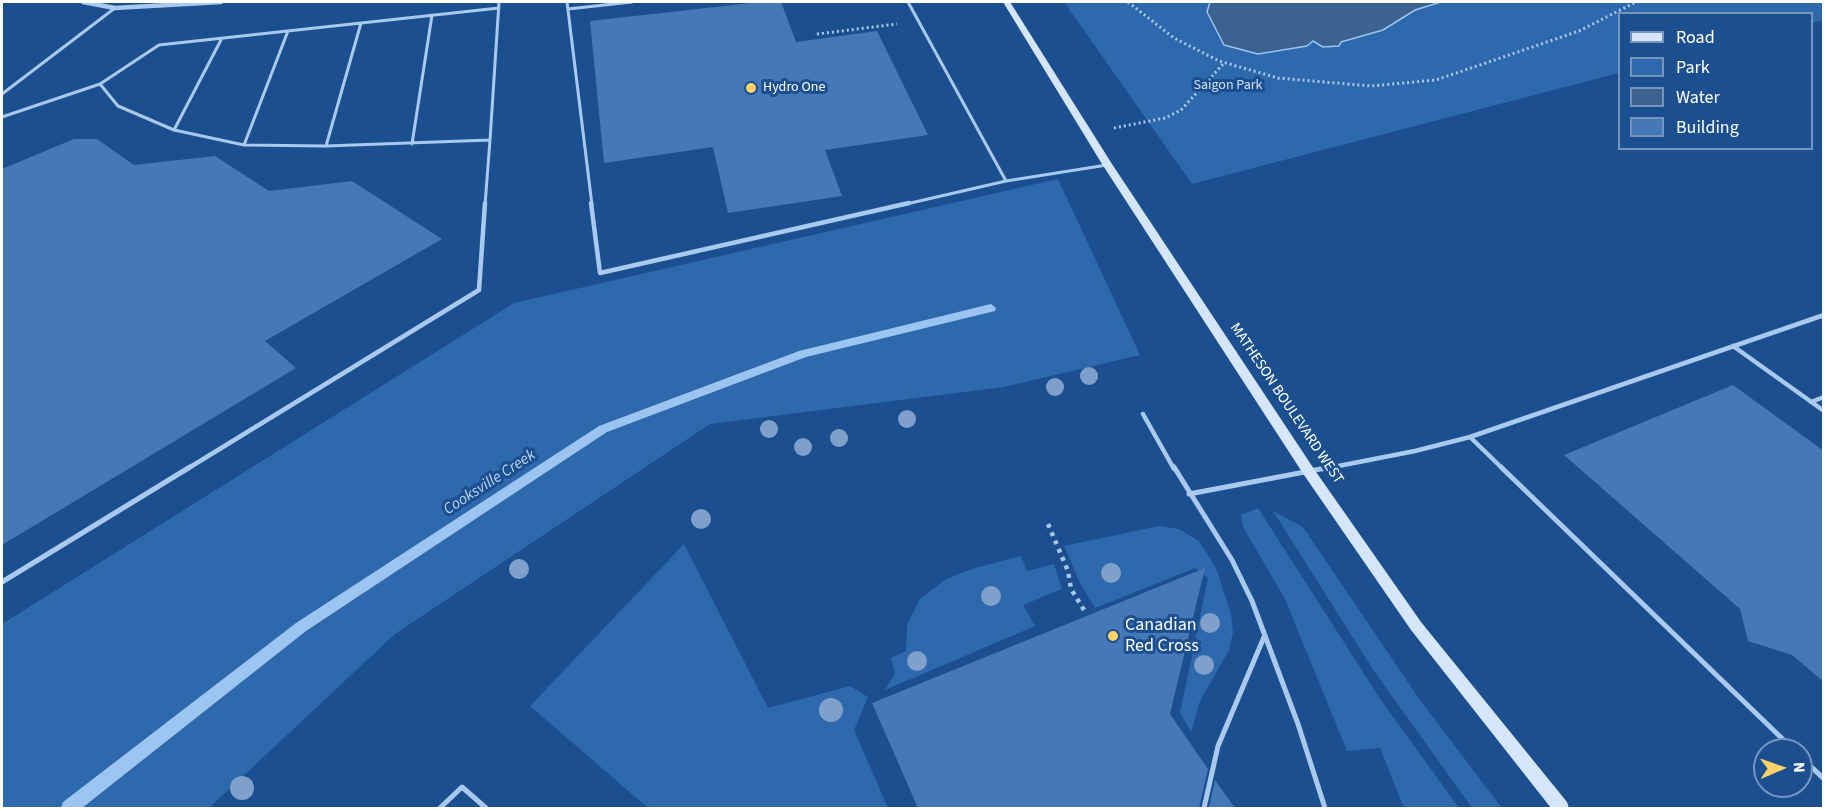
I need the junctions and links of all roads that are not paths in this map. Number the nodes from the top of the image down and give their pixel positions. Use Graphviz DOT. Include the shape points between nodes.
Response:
graph roads {
  1 [pos="83,2"];
  2 [pos="221,2"];
  3 [pos="499,2"];
  4 [pos="567,2"];
  5 [pos="632,2"];
  6 [pos="908,2"];
  7 [pos="1006,2"];
  8 [pos="115,8"];
  9 [pos="499,8"];
  10 [pos="568,9"];
  11 [pos="432,15"];
  12 [pos="361,23"];
  13 [pos="288,31"];
  14 [pos="222,38"];
  15 [pos="100,84"];
  16 [pos="2,92"];
  17 [pos="2,117"];
  18 [pos="174,130"];
  19 [pos="490,140"];
  20 [pos="412,144"];
  21 [pos="244,145"];
  22 [pos="326,146"];
  23 [pos="1107,164"];
  24 [pos="1006,181"];
  25 [pos="1824,315"];
  26 [pos="1733,346"];
  27 [pos="1824,397"];
  28 [pos="1811,402"];
  29 [pos="1824,411"];
  30 [pos="1143,414"];
  31 [pos="1470,436"];
  32 [pos="1310,472"];
  33 [pos="1189,494"];
  34 [pos="2,582"];
  35 [pos="1264,637"];
  36 [pos="1782,738"];
  37 [pos="1813,768"];
  38 [pos="1824,779"];
  39 [pos="440,808"];
  40 [pos="486,808"];
  41 [pos="1204,808"];
  42 [pos="1325,808"];
  43 [pos="1562,808"];
  1 -- 8 [label="street"];
  2 -- 8 [label="street"];
  3 -- 9 [label="lane"];
  4 -- 10 [label="lane"];
  5 -- 10 [label="lane"];
  6 -- 24 [label="lane"];
  7 -- 23 [label="street, MATHESON BOULEVARD WEST"];
  8 -- 16 [label="lane"];
  9 -- 11 [label="lane"];
  9 -- 19 [label="lane"];
  10 -- 24 [label="lane" via="600,273"];
  11 -- 12 [label="lane"];
  11 -- 20 [label="lane"];
  12 -- 13 [label="lane"];
  12 -- 22 [label="lane"];
  13 -- 14 [label="lane"];
  13 -- 21 [label="lane"];
  14 -- 15 [label="lane" via="159,45"];
  14 -- 18 [label="lane"];
  15 -- 17 [label="lane"];
  15 -- 18 [label="lane" via="118,106"];
  18 -- 21 [label="lane"];
  19 -- 20 [label="lane"];
  19 -- 34 [label="lane" via="479,290"];
  20 -- 22 [label="lane"];
  21 -- 22 [label="lane"];
  23 -- 24 [label="lane"];
  23 -- 32 [label="street, MATHESON BOULEVARD WEST"];
  25 -- 26 [label="lane"];
  26 -- 28 [label="lane"];
  26 -- 31 [label="lane"];
  27 -- 28 [label="lane"];
  28 -- 29 [label="lane"];
  30 -- 33 [label="lane"];
  31 -- 32 [label="lane"];
  31 -- 36 [label="lane"];
  32 -- 33 [label="lane"];
  32 -- 43 [label="street, MATHESON BOULEVARD WEST" via="1416,626"];
  33 -- 35 [label="lane" via="1232,560"];
  35 -- 41 [label="lane" via="1218,746"];
  35 -- 42 [label="lane"];
  37 -- 38 [label="lane"];
  39 -- 40 [label="lane" via="462,787"];
}
